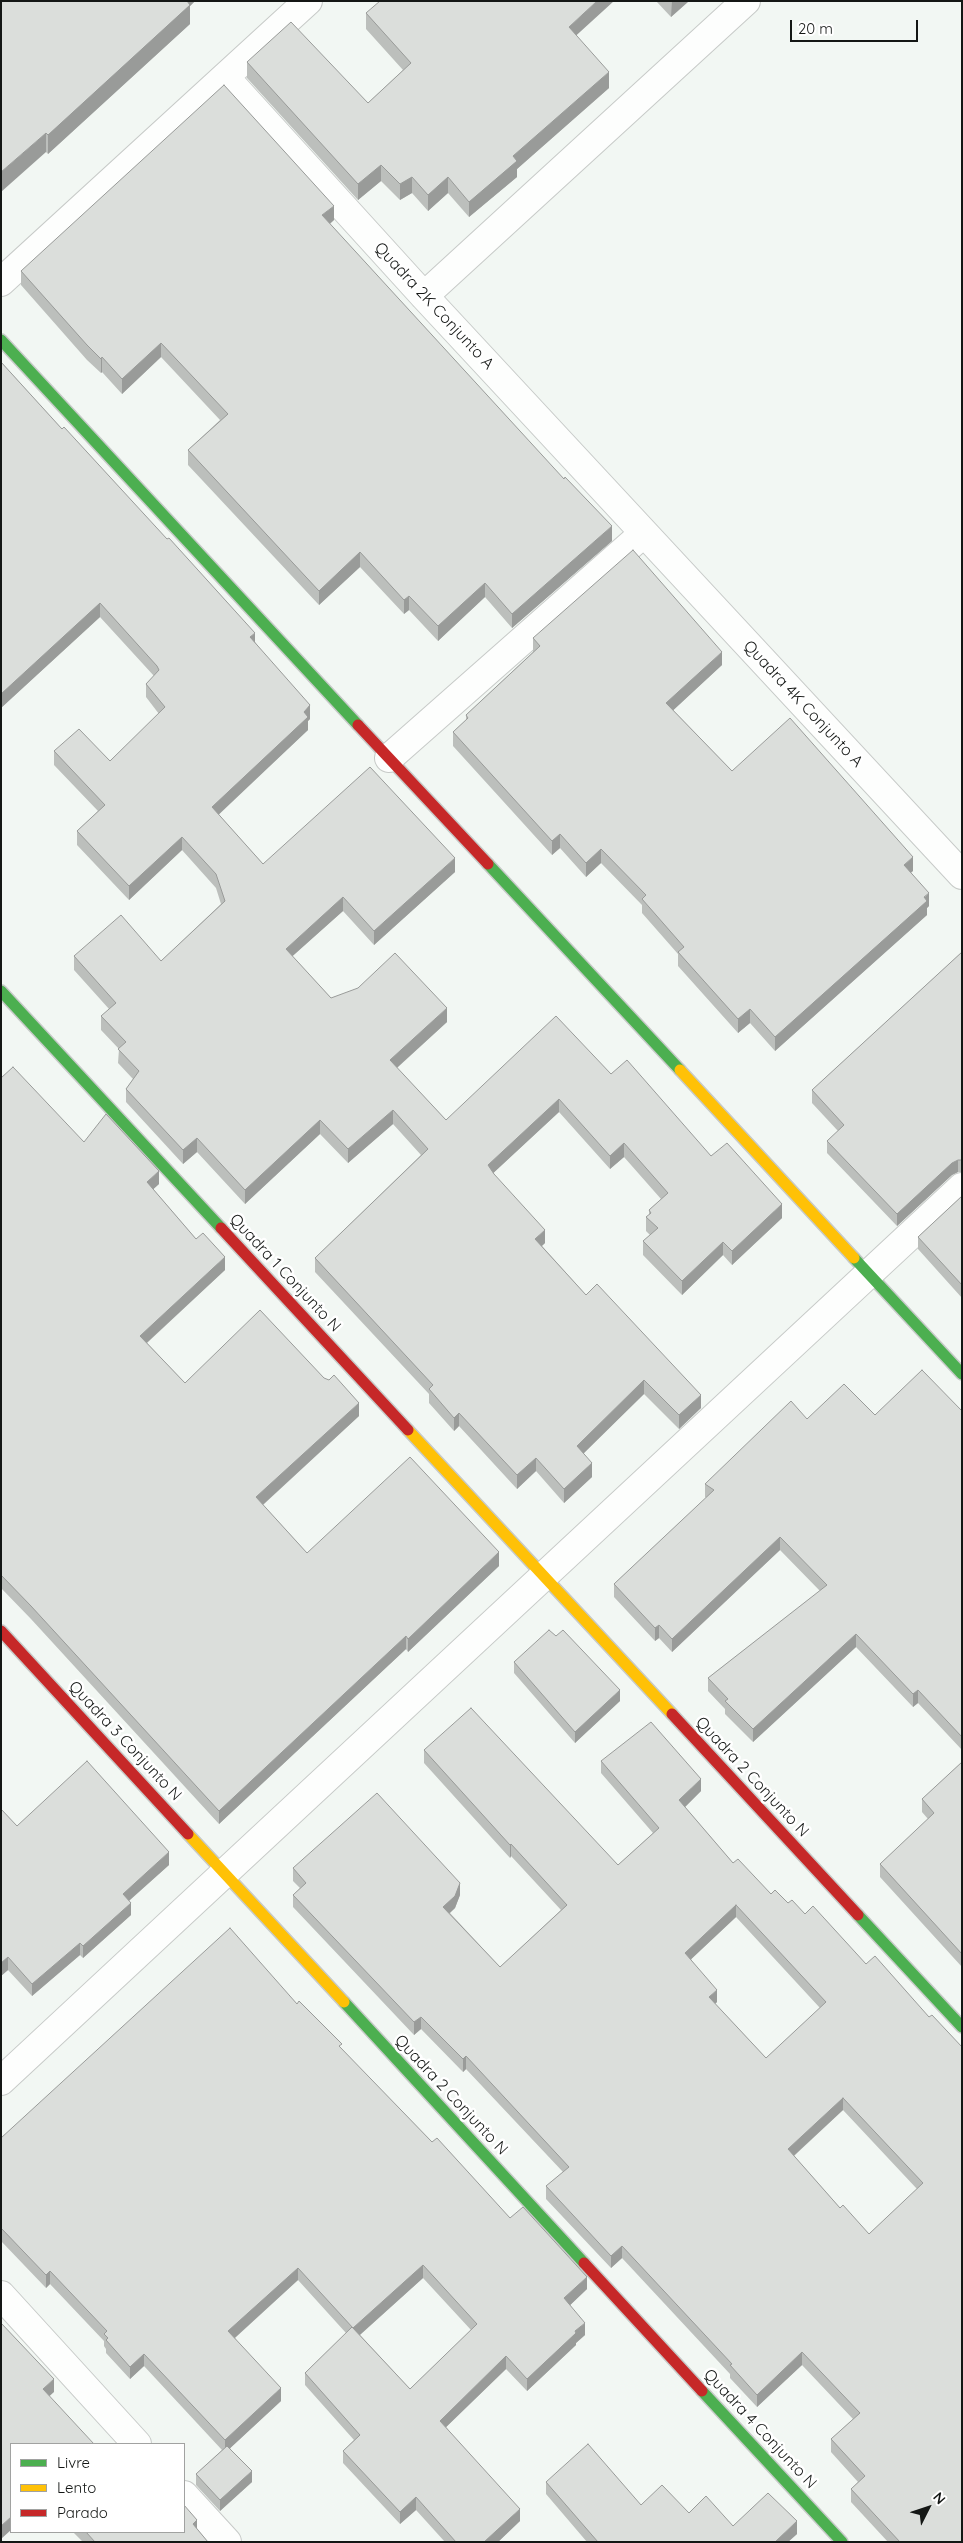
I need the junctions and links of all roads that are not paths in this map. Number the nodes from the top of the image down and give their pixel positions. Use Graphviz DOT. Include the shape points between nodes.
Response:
graph roads {
  1 [pos="308,1"];
  2 [pos="746,1"];
  3 [pos="225,77"];
  4 [pos="1,282"];
  5 [pos="424,296"];
  6 [pos="1,340"];
  7 [pos="644,533"];
  8 [pos="389,758"];
  9 [pos="962,875"];
  10 [pos="1,991"];
  11 [pos="962,1187"];
  12 [pos="869,1274"];
  13 [pos="962,1374"];
  14 [pos="544,1576"];
  15 [pos="1,1631"];
  16 [pos="225,1874"];
  17 [pos="962,2027"];
  18 [pos="1,2081"];
  19 [pos="1,2296"];
  20 [pos="654,2338"];
  21 [pos="137,2443"];
  22 [pos="185,2496"];
  23 [pos="227,2542"];
  24 [pos="842,2542"];
  1 -- 3 [label="street"];
  2 -- 5 [label="street"];
  3 -- 4 [label="street"];
  3 -- 5 [label="street, Quadra 2K Conjunto A"];
  5 -- 7 [label="street, Quadra 2K Conjunto A"];
  6 -- 8 [label="street"];
  7 -- 8 [label="street"];
  7 -- 9 [label="street, Quadra 4K Conjunto A"];
  8 -- 12 [label="street"];
  10 -- 14 [label="street, Quadra 1 Conjunto N"];
  11 -- 12 [label="street"];
  12 -- 13 [label="street"];
  12 -- 14 [label="street"];
  14 -- 16 [label="street"];
  14 -- 17 [label="street, Quadra 2 Conjunto N"];
  15 -- 16 [label="street, Quadra 3 Conjunto N"];
  16 -- 18 [label="street"];
  16 -- 20 [label="street, Quadra 2 Conjunto N"];
  19 -- 21 [label="street"];
  20 -- 24 [label="street, Quadra 4 Conjunto N"];
  22 -- 23 [label="street"];
}
